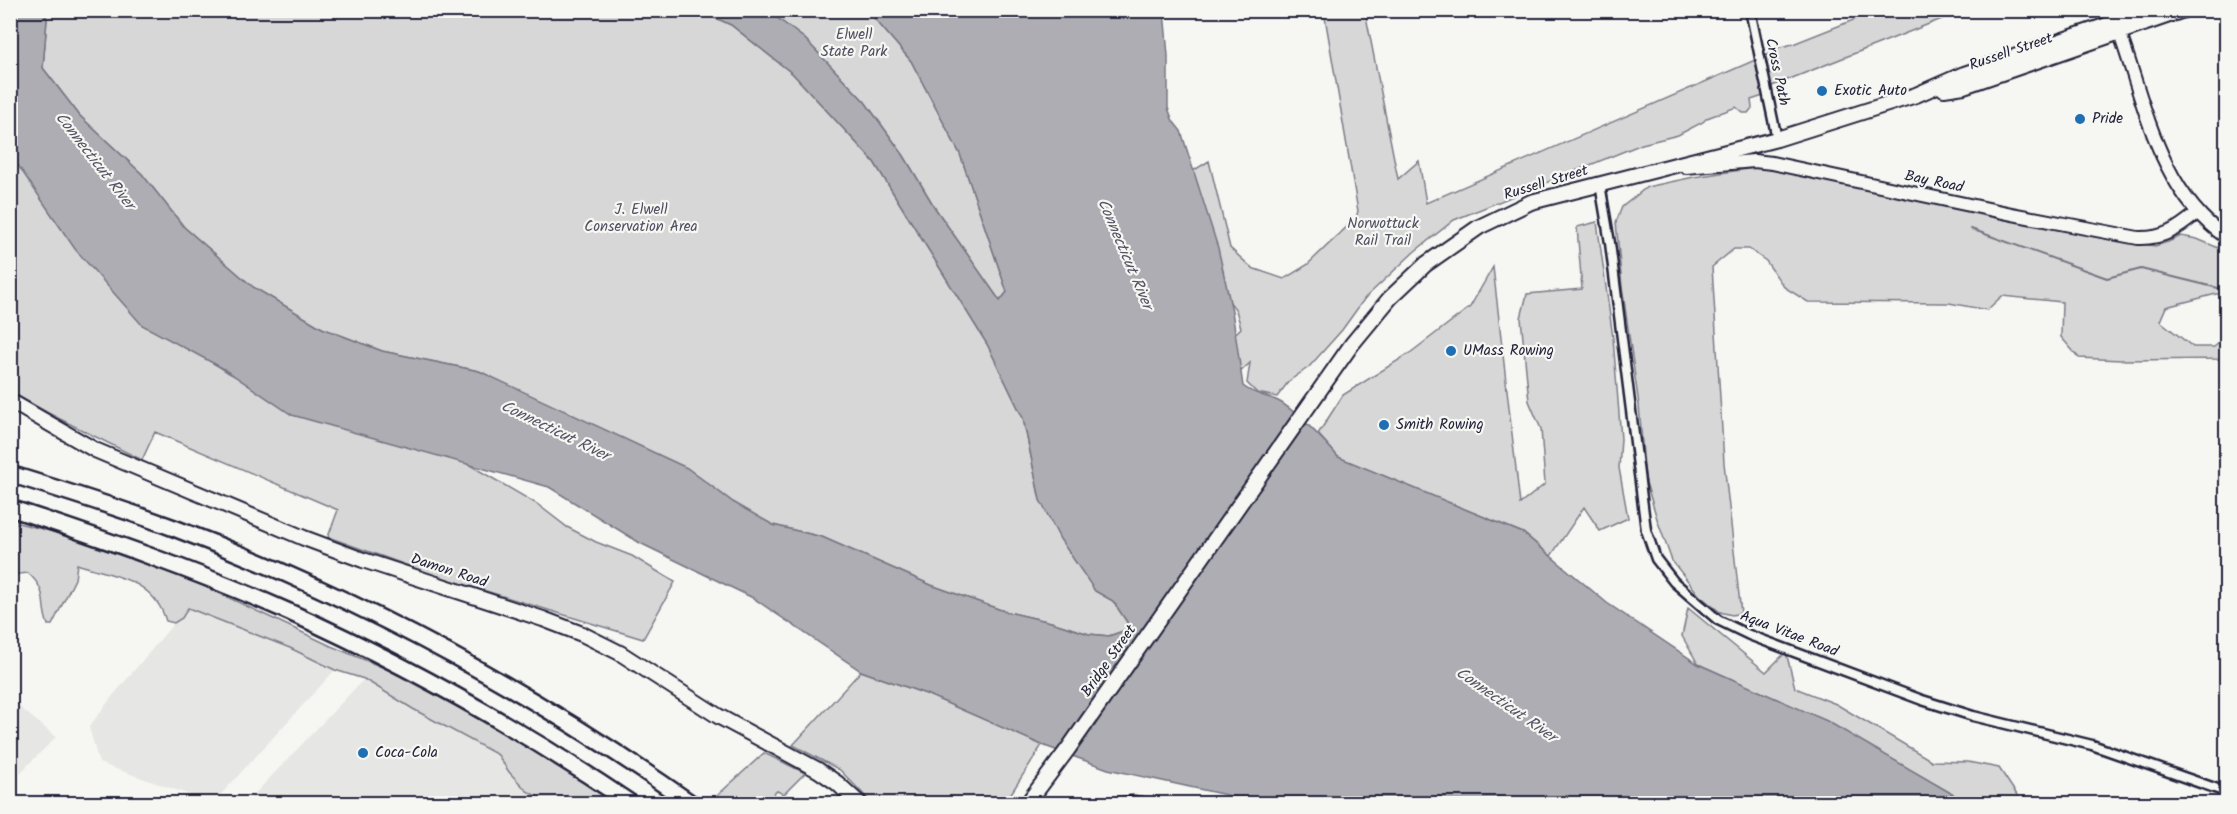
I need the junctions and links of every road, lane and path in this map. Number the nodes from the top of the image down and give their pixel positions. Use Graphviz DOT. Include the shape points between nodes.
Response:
graph roads {
  1 [pos="1750,10"];
  2 [pos="2151,10"];
  3 [pos="2184,10"];
  4 [pos="2118,27"];
  5 [pos="1778,139"];
  6 [pos="1657,170"];
  7 [pos="1600,184"];
  8 [pos="2197,213"];
  9 [pos="2226,237"];
  10 [pos="10,401"];
  11 [pos="10,474"];
  12 [pos="10,508"];
  13 [pos="1216,536"];
  14 [pos="2226,792"];
  15 [pos="632,804"];
  16 [pos="692,804"];
  17 [pos="860,804"];
  18 [pos="1027,804"];
  19 [pos="1103,804"];
  20 [pos="1154,804"];
  1 -- 5 [label="street, Cross Path"];
  2 -- 4 [label="main road, Russell Street"];
  3 -- 4 [label="main road, Russell Street"];
  4 -- 5 [label="main road, Russell Street" via="1964,74 1916,95"];
  4 -- 8 [label="main road" via="2162,154"];
  5 -- 6 [label="main road, Russell Street"];
  6 -- 7 [label="main road, Russell Street"];
  6 -- 8 [label="main road, Bay Road" via="1772,163 2138,238 2168,234"];
  7 -- 13 [label="main road, Russell Street" via="1531,202 1503,214 1460,238 1394,293"];
  7 -- 14 [label="street, Aqua Vitae Road" via="1648,538 1656,559 1674,582 1728,626 1876,684 1973,716 2106,749"];
  8 -- 9 [label="main road"];
  10 -- 17 [label="main road, Damon Road" via="95,450 303,538 582,634 620,653 718,716 818,770"];
  11 -- 16 [label="highway" via="173,528 373,614 527,697"];
  12 -- 15 [label="highway" via="182,567 340,636 485,711"];
  13 -- 18 [label="main road, Bridge Street"];
  19 -- 20 [label="street"];
}
